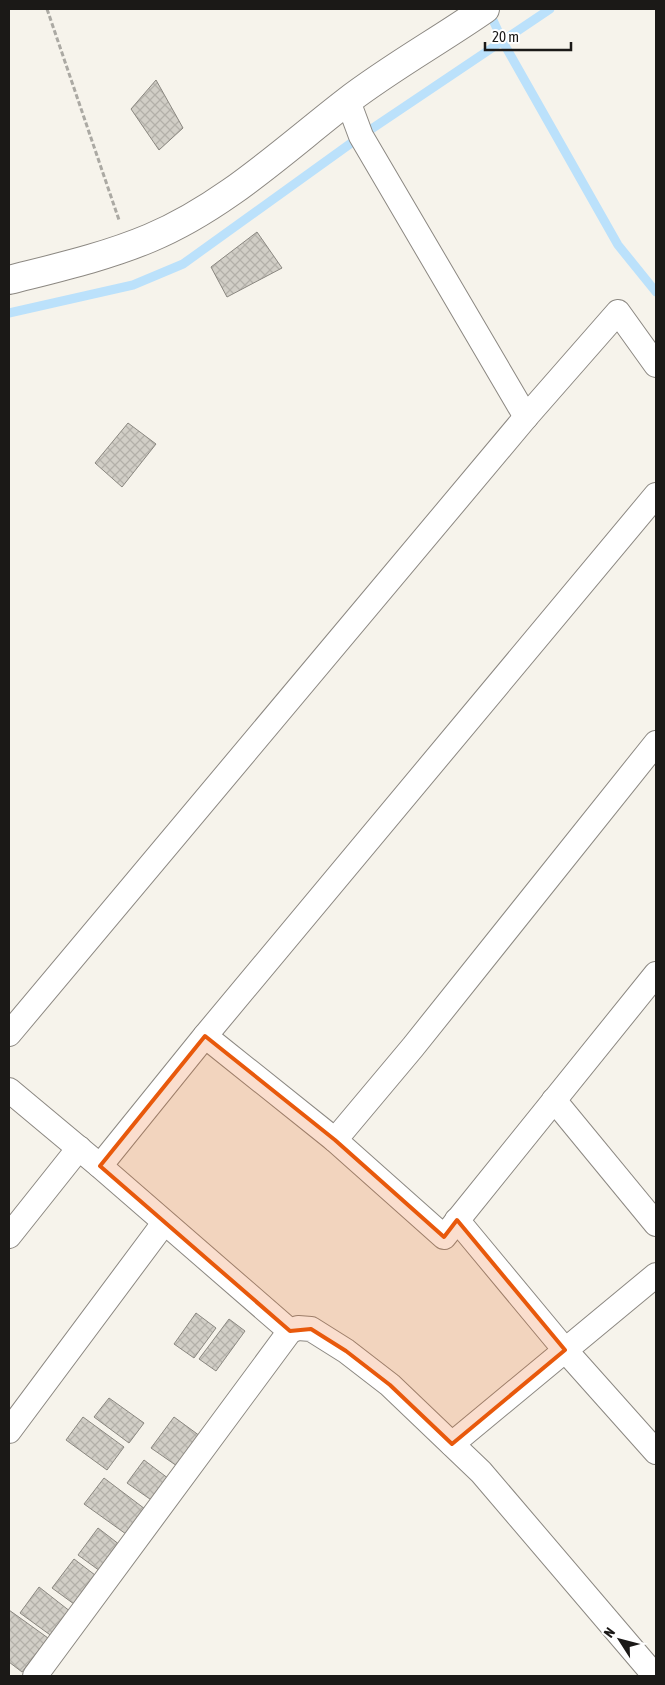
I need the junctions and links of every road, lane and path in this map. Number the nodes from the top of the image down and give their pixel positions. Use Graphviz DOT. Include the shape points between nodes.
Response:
graph roads {
  1 [pos="47,9"];
  2 [pos="480,12"];
  3 [pos="348,100"];
  4 [pos="128,246"];
  5 [pos="9,280"];
  6 [pos="656,365"];
  7 [pos="526,417"];
  8 [pos="656,495"];
  9 [pos="656,743"];
  10 [pos="655,977"];
  11 [pos="9,1034"];
  12 [pos="205,1036"];
  13 [pos="9,1090"];
  14 [pos="554,1100"];
  15 [pos="335,1140"];
  16 [pos="79,1148"];
  17 [pos="100,1166"];
  18 [pos="457,1220"];
  19 [pos="164,1223"];
  20 [pos="656,1224"];
  21 [pos="9,1236"];
  22 [pos="656,1275"];
  23 [pos="290,1331"];
  24 [pos="565,1350"];
  25 [pos="9,1431"];
  26 [pos="452,1444"];
  27 [pos="656,1452"];
  28 [pos="35,1676"];
  29 [pos="655,1676"];
  1 -- 4 [label="path"];
  2 -- 3 [label="street"];
  3 -- 4 [label="street" via="252,178 197,213"];
  3 -- 7 [label="street" via="361,136"];
  4 -- 5 [label="street"];
  6 -- 7 [label="street" via="618,312"];
  7 -- 11 [label="street"];
  8 -- 12 [label="street"];
  9 -- 15 [label="street"];
  10 -- 14 [label="street"];
  12 -- 15 [label="street"];
  12 -- 17 [label="street"];
  13 -- 16 [label="street"];
  14 -- 18 [label="street"];
  14 -- 20 [label="street"];
  15 -- 18 [label="street" via="444,1237"];
  16 -- 17 [label="street"];
  16 -- 21 [label="street"];
  17 -- 19 [label="street"];
  18 -- 24 [label="street"];
  19 -- 23 [label="street"];
  19 -- 25 [label="street"];
  22 -- 24 [label="street"];
  23 -- 26 [label="street" via="311,1329 346,1351 390,1385"];
  23 -- 28 [label="street"];
  24 -- 26 [label="street"];
  24 -- 27 [label="street"];
  26 -- 29 [label="street" via="481,1472"];
}
